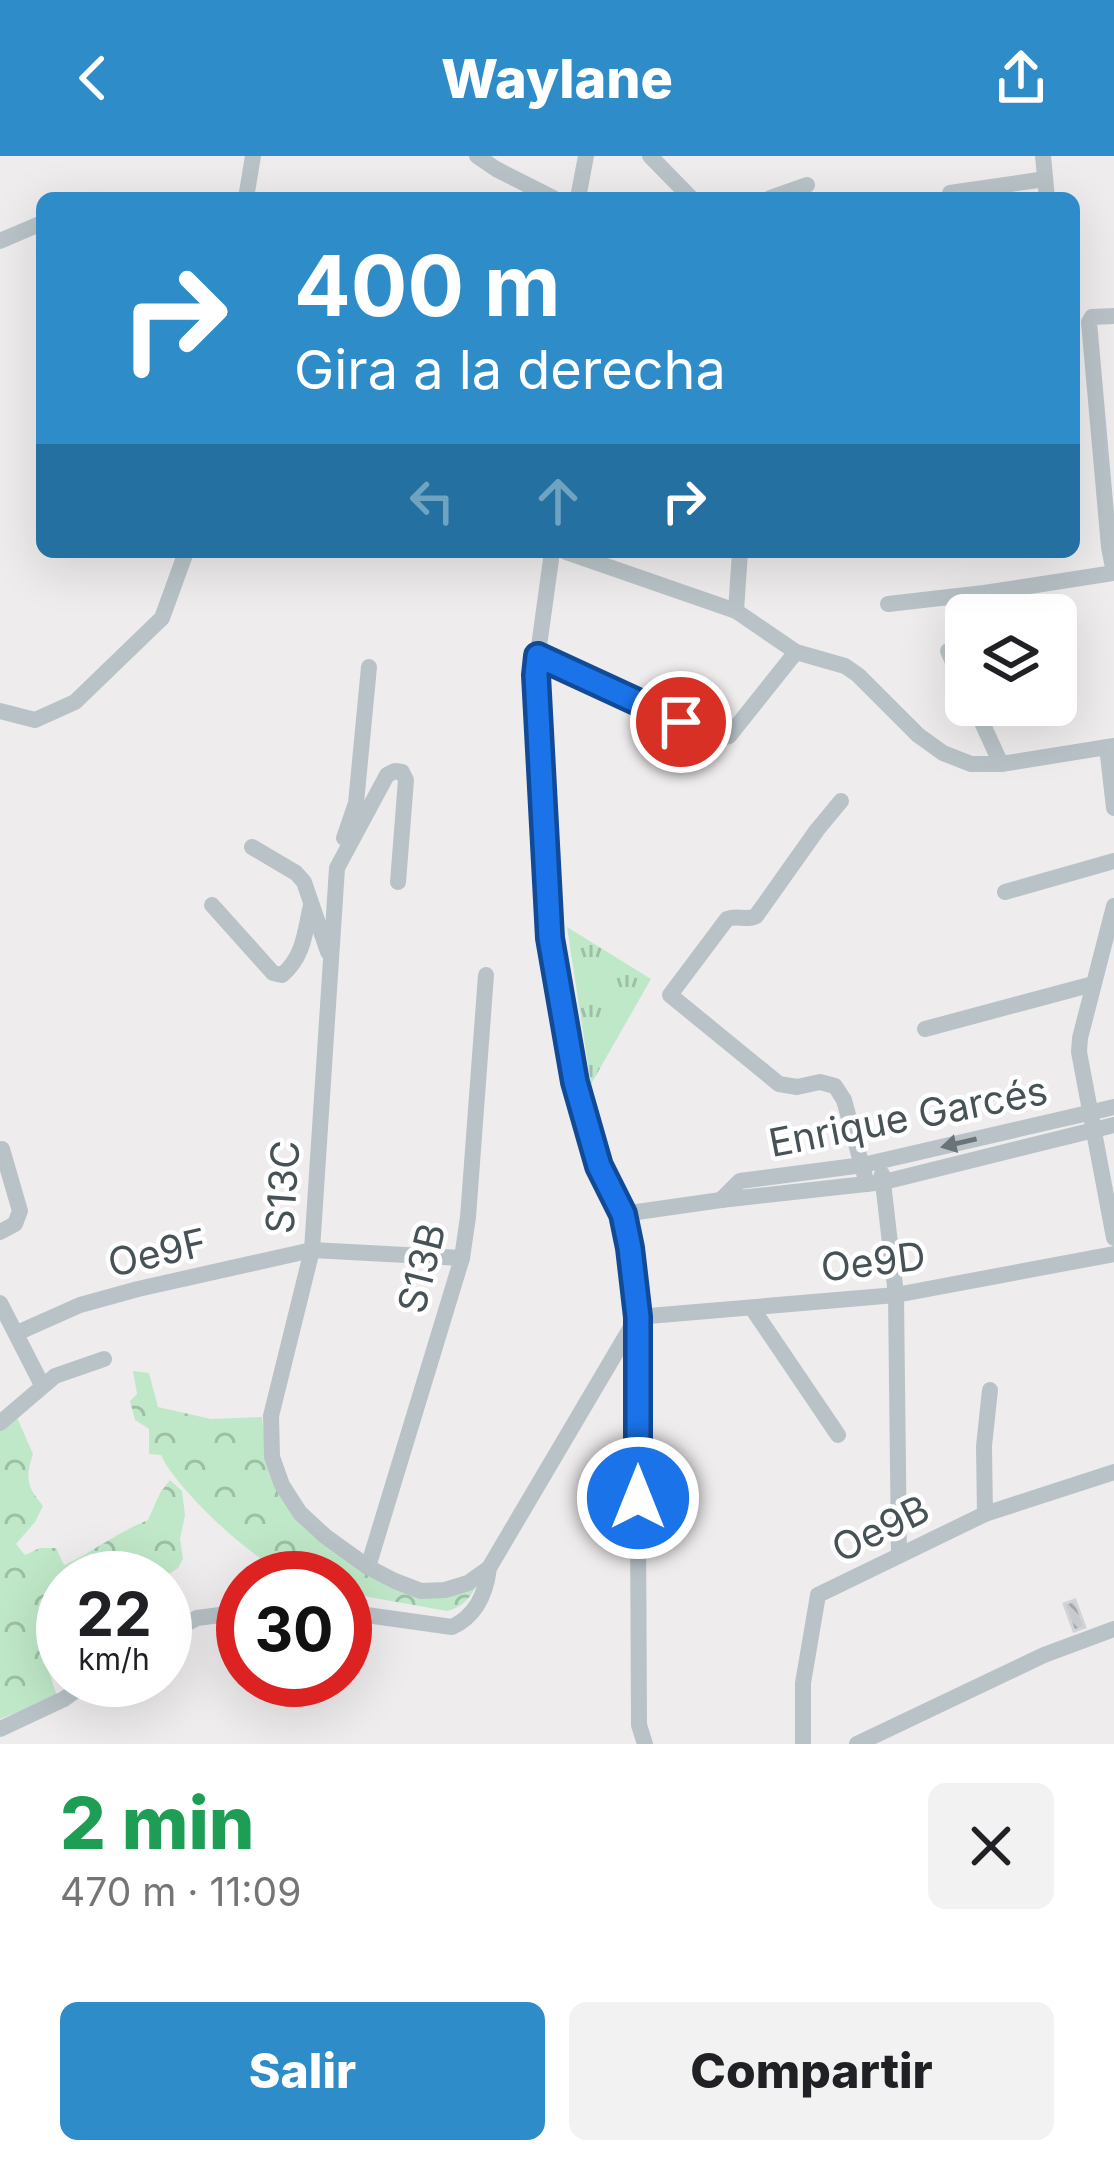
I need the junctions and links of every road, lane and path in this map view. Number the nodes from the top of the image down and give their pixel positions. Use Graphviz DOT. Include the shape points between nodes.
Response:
graph roads {
  1 [pos="253,156"];
  2 [pos="477,156"];
  3 [pos="586,156"];
  4 [pos="650,156"];
  5 [pos="1043,156"];
  6 [pos="807,185"];
  7 [pos="1046,189"];
  8 [pos="248,192"];
  9 [pos="542,192"];
  10 [pos="579,192"];
  11 [pos="685,192"];
  12 [pos="787,192"];
  13 [pos="974,192"];
  14 [pos="36,226"];
  15 [pos="0,242"];
  16 [pos="1114,316"];
  17 [pos="1082,348"];
  18 [pos="1112,547"];
  19 [pos="184,558"];
  20 [pos="551,558"];
  21 [pos="583,558"];
  22 [pos="740,558"];
  23 [pos="1114,573"];
  24 [pos="888,604"];
  25 [pos="736,611"];
  26 [pos="796,652"];
  27 [pos="538,656"];
  28 [pos="369,667"];
  29 [pos="0,711"];
  30 [pos="984,726"];
  31 [pos="1111,747"];
  32 [pos="1001,764"];
  33 [pos="841,801"];
  34 [pos="1114,808"];
  35 [pos="252,847"];
  36 [pos="1114,861"];
  37 [pos="337,868"];
  38 [pos="398,882"];
  39 [pos="1005,892"];
  40 [pos="212,905"];
  41 [pos="311,905"];
  42 [pos="1114,907"];
  43 [pos="331,962"];
  44 [pos="486,975"];
  45 [pos="1093,984"];
  46 [pos="925,1029"];
  47 [pos="1114,1107"];
  48 [pos="1091,1122"];
  49 [pos="1114,1125"];
  50 [pos="2,1149"];
  51 [pos="874,1173"];
  52 [pos="623,1214"];
  53 [pos="0,1232"];
  54 [pos="1114,1238"];
  55 [pos="312,1250"];
  56 [pos="1114,1254"];
  57 [pos="462,1258"];
  58 [pos="896,1294"];
  59 [pos="0,1303"];
  60 [pos="752,1308"];
  61 [pos="638,1317"];
  62 [pos="16,1333"];
  63 [pos="104,1359"];
  64 [pos="42,1385"];
  65 [pos="990,1390"];
  66 [pos="0,1423"];
  67 [pos="838,1436"];
  68 [pos="1114,1472"];
  69 [pos="985,1514"];
  70 [pos="346,1551"];
  71 [pos="372,1554"];
  72 [pos="899,1555"];
  73 [pos="489,1568"];
  74 [pos="372,1569"];
  75 [pos="372,1616"];
  76 [pos="1114,1629"];
  77 [pos="47,1707"];
  78 [pos="0,1729"];
  79 [pos="645,1744"];
  80 [pos="803,1744"];
  81 [pos="857,1744"];
  1 -- 8 [label="street"];
  2 -- 9 [label="street"];
  3 -- 10 [label="street"];
  4 -- 11 [label="street"];
  5 -- 7 [label="street"];
  6 -- 12 [label="street"];
  7 -- 13 [label="street"];
  14 -- 15 [label="street"];
  16 -- 17 [label="street" via="1093,317"];
  17 -- 18 [label="street"];
  18 -- 23 [label="street"];
  19 -- 29 [label="street" via="162,618 75,702 35,720"];
  20 -- 27 [label="street"];
  21 -- 25 [label="street"];
  22 -- 25 [label="street"];
  23 -- 24 [label="street"];
  25 -- 26 [label="street"];
  26 -- 27 [label="street" via="724,739"];
  26 -- 32 [label="street" via="845,666 943,753"];
  27 -- 52 [label="street" via="550,938 575,1082 599,1166"];
  28 -- 37 [label="street" via="356,803"];
  30 -- 32 [label="street"];
  31 -- 32 [label="street"];
  31 -- 34 [label="street"];
  33 -- 51 [label="street" via="756,916 727,919 670,995 779,1084 835,1086"];
  35 -- 41 [label="street" via="296,873"];
  36 -- 39 [label="street"];
  37 -- 38 [label="street, S13C" via="387,775 402,772"];
  37 -- 43 [label="street, S13C"];
  40 -- 41 [label="street" via="282,975 301,951"];
  41 -- 43 [label="street"];
  42 -- 45 [label="street"];
  43 -- 55 [label="street, S13C"];
  44 -- 57 [label="street, S13B"];
  45 -- 46 [label="street"];
  45 -- 48 [label="street" via="1079,1052"];
  47 -- 48 [label="street, Enrique Garcés"];
  48 -- 49 [label="street, Enrique Garcés"];
  48 -- 51 [label="street, Enrique Garcés"];
  48 -- 54 [label="street"];
  50 -- 53 [label="street" via="20,1211"];
  51 -- 52 [label="street, Enrique Garcés"];
  51 -- 58 [label="street"];
  52 -- 61 [label="street"];
  55 -- 57 [label="street, Oe9F"];
  55 -- 62 [label="street, Oe9F" via="80,1305"];
  55 -- 70 [label="street, S13C" via="271,1416 272,1456 300,1513"];
  56 -- 58 [label="street, Oe9D"];
  57 -- 71 [label="street, S13B"];
  58 -- 60 [label="street, Oe9D"];
  58 -- 72 [label="street"];
  59 -- 62 [label="street"];
  60 -- 61 [label="street, Oe9D"];
  60 -- 67 [label="street"];
  61 -- 73 [label="street"];
  61 -- 79 [label="street"];
  62 -- 64 [label="street"];
  63 -- 64 [label="street"];
  64 -- 66 [label="street"];
  65 -- 69 [label="street"];
  68 -- 69 [label="street, Oe9B"];
  69 -- 72 [label="street, Oe9B"];
  72 -- 80 [label="street, Oe9B" via="818,1594 803,1683"];
  73 -- 74 [label="street, S13C" via="445,1591 421,1591"];
  73 -- 75 [label="street" via="472,1612 452,1627"];
  76 -- 81 [label="street"];
  77 -- 78 [label="street"];
}
